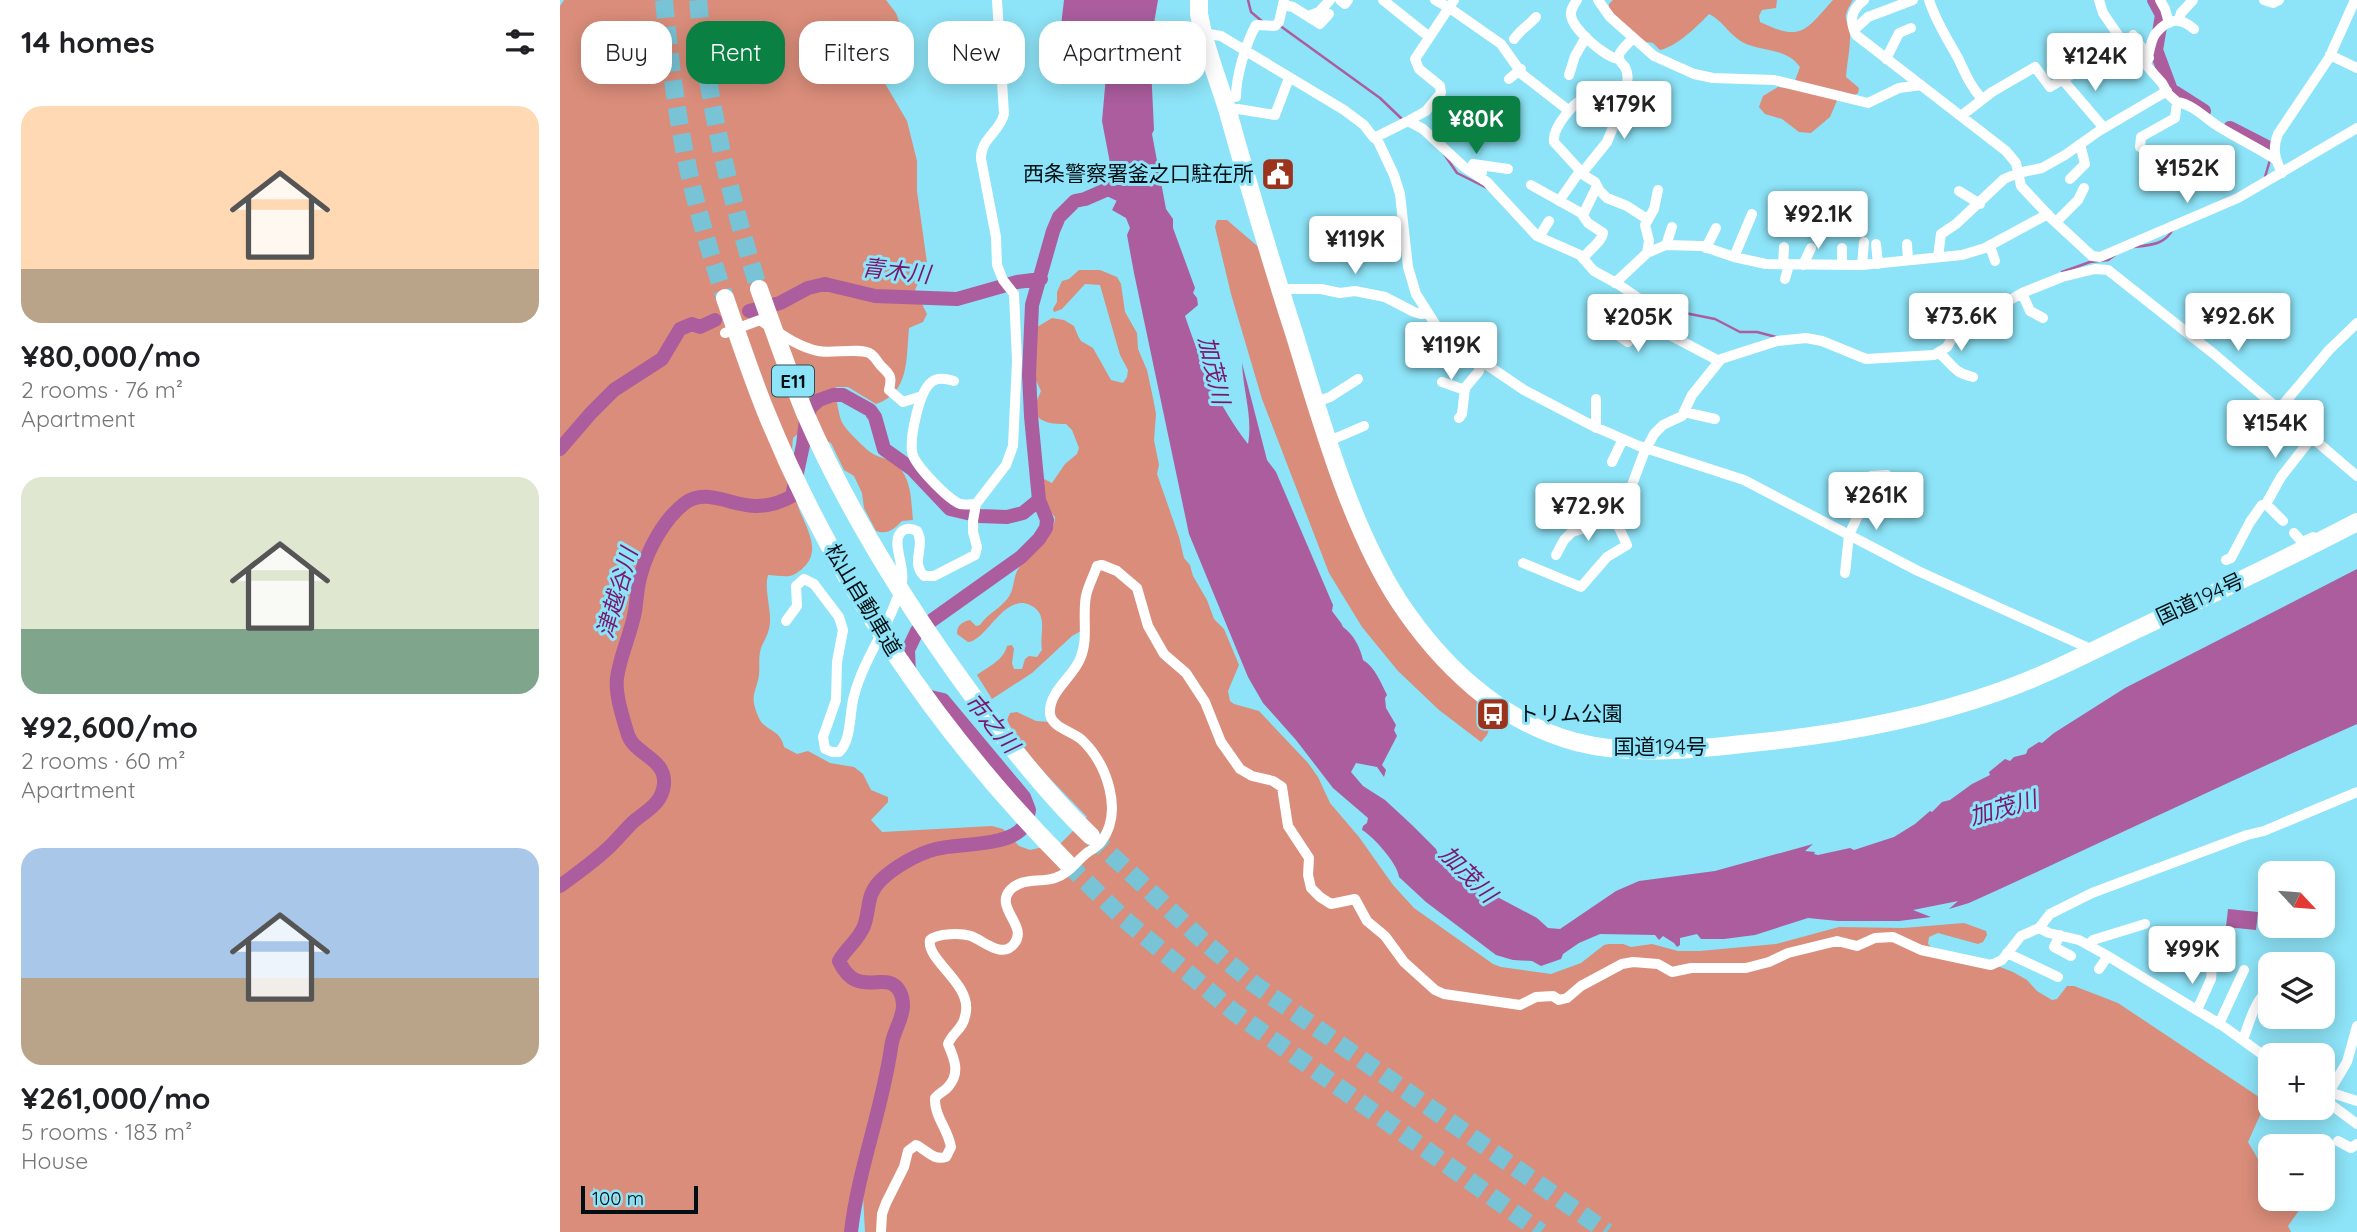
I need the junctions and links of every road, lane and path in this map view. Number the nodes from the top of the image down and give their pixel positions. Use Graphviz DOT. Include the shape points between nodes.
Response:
graph roads {
  1 [pos="997,0"];
  2 [pos="1199,0"];
  3 [pos="1330,0"];
  4 [pos="1340,0"];
  5 [pos="1348,0"];
  6 [pos="1383,0"];
  7 [pos="1435,0"];
  8 [pos="1577,0"];
  9 [pos="1598,0"];
  10 [pos="1864,0"];
  11 [pos="1913,0"];
  12 [pos="1929,0"];
  13 [pos="2099,0"];
  14 [pos="2160,0"];
  15 [pos="2193,0"];
  16 [pos="2264,0"];
  17 [pos="2279,0"];
  18 [pos="2355,0"];
  19 [pos="1284,3"];
  20 [pos="1451,4"];
  21 [pos="1329,14"];
  22 [pos="1308,16"];
  23 [pos="1536,17"];
  24 [pos="1200,21"];
  25 [pos="2174,21"];
  26 [pos="1911,28"];
  27 [pos="2194,29"];
  28 [pos="1854,30"];
  29 [pos="1206,34"];
  30 [pos="2133,35"];
  31 [pos="1428,36"];
  32 [pos="1586,37"];
  33 [pos="1632,39"];
  34 [pos="1206,40"];
  35 [pos="1501,44"];
  36 [pos="2124,44"];
  37 [pos="1246,52"];
  38 [pos="2330,55"];
  39 [pos="1619,59"];
  40 [pos="1886,59"];
  41 [pos="2147,62"];
  42 [pos="2357,68"];
  43 [pos="1521,69"];
  44 [pos="1569,75"];
  45 [pos="1289,78"];
  46 [pos="1509,79"];
  47 [pos="2062,79"];
  48 [pos="1921,86"];
  49 [pos="2166,91"];
  50 [pos="1614,99"];
  51 [pos="1982,99"];
  52 [pos="2177,102"];
  53 [pos="1232,104"];
  54 [pos="1568,110"];
  55 [pos="1961,116"];
  56 [pos="1408,121"];
  57 [pos="2104,128"];
  58 [pos="2357,128"];
  59 [pos="1377,139"];
  60 [pos="2080,144"];
  61 [pos="2140,147"];
  62 [pos="2275,159"];
  63 [pos="1508,169"];
  64 [pos="1581,172"];
  65 [pos="2018,173"];
  66 [pos="2282,173"];
  67 [pos="2070,179"];
  68 [pos="1487,183"];
  69 [pos="1531,185"];
  70 [pos="1597,186"];
  71 [pos="2084,188"];
  72 [pos="1658,190"];
  73 [pos="1959,191"];
  74 [pos="1559,201"];
  75 [pos="1980,204"];
  76 [pos="1752,214"];
  77 [pos="2048,214"];
  78 [pos="1583,215"];
  79 [pos="1647,219"];
  80 [pos="1549,221"];
  81 [pos="2056,222"];
  82 [pos="1672,227"];
  83 [pos="1716,228"];
  84 [pos="1539,237"];
  85 [pos="1864,242"];
  86 [pos="1666,244"];
  87 [pos="1876,244"];
  88 [pos="1907,244"];
  89 [pos="1990,246"];
  90 [pos="1784,247"];
  91 [pos="1706,248"];
  92 [pos="1811,248"];
  93 [pos="1842,248"];
  94 [pos="1647,253"];
  95 [pos="1734,257"];
  96 [pos="1938,257"];
  97 [pos="1583,259"];
  98 [pos="1908,260"];
  99 [pos="1995,261"];
  100 [pos="2101,263"];
  101 [pos="1878,264"];
  102 [pos="1786,265"];
  103 [pos="1803,265"];
  104 [pos="1842,265"];
  105 [pos="1863,265"];
  106 [pos="1785,279"];
  107 [pos="1615,283"];
  108 [pos="1280,289"];
  109 [pos="760,293"];
  110 [pos="2022,293"];
  111 [pos="725,298"];
  112 [pos="1647,305"];
  113 [pos="1427,313"];
  114 [pos="2043,318"];
  115 [pos="2357,323"];
  116 [pos="1606,327"];
  117 [pos="731,331"];
  118 [pos="1939,354"];
  119 [pos="1479,360"];
  120 [pos="1719,361"];
  121 [pos="1973,377"];
  122 [pos="1358,379"];
  123 [pos="954,381"];
  124 [pos="1442,382"];
  125 [pos="1465,390"];
  126 [pos="922,396"];
  127 [pos="1597,399"];
  128 [pos="1316,402"];
  129 [pos="2280,408"];
  130 [pos="1684,412"];
  131 [pos="1460,418"];
  132 [pos="1715,419"];
  133 [pos="1364,426"];
  134 [pos="1596,428"];
  135 [pos="2313,436"];
  136 [pos="1623,439"];
  137 [pos="1329,441"];
  138 [pos="1646,448"];
  139 [pos="1612,462"];
  140 [pos="2357,474"];
  141 [pos="1886,475"];
  142 [pos="1604,504"];
  143 [pos="2266,504"];
  144 [pos="974,512"];
  145 [pos="1618,516"];
  146 [pos="2283,521"];
  147 [pos="2357,522"];
  148 [pos="2294,533"];
  149 [pos="1849,535"];
  150 [pos="2329,536"];
  151 [pos="1556,555"];
  152 [pos="2226,560"];
  153 [pos="1523,563"];
  154 [pos="1845,573"];
  155 [pos="786,621"];
  156 [pos="2093,650"];
  157 [pos="2357,792"];
  158 [pos="1088,833"];
  159 [pos="1063,859"];
  160 [pos="2039,928"];
  161 [pos="2141,929"];
  162 [pos="2060,936"];
  163 [pos="2088,945"];
  164 [pos="2007,953"];
  165 [pos="2071,956"];
  166 [pos="2108,956"];
  167 [pos="2212,968"];
  168 [pos="2099,970"];
  169 [pos="2244,970"];
  170 [pos="2058,977"];
  171 [pos="2258,1002"];
  172 [pos="2197,1010"];
  173 [pos="2219,1024"];
  174 [pos="2357,1026"];
  175 [pos="2243,1040"];
  176 [pos="2258,1051"];
  177 [pos="2335,1080"];
  178 [pos="2335,1097"];
  179 [pos="2357,1101"];
  180 [pos="2335,1104"];
  181 [pos="2357,1124"];
  182 [pos="2338,1141"];
  183 [pos="2357,1143"];
  184 [pos="881,1232"];
  1 -- 144 [label="street" via="1004,114 980,150 997,265 1014,295 1014,436 1006,465"];
  2 -- 24 [label="highway, 国道194号"];
  3 -- 22 [label="street"];
  4 -- 5 [label="street" via="1345,4"];
  6 -- 31 [label="street"];
  7 -- 20 [label="street"];
  8 -- 32 [label="street" via="1570,16"];
  9 -- 33 [label="street"];
  10 -- 28 [label="street" via="1852,14"];
  11 -- 28 [label="street" via="1868,17"];
  12 -- 51 [label="street" via="1970,85"];
  13 -- 36 [label="street"];
  14 -- 25 [label="street"];
  15 -- 25 [label="street"];
  16 -- 17 [label="street"];
  18 -- 38 [label="street"];
  19 -- 22 [label="street"];
  19 -- 37 [label="street" via="1275,26 1256,25"];
  20 -- 31 [label="street"];
  20 -- 35 [label="street"];
  21 -- 22 [label="street" via="1320,24"];
  23 -- 35 [label="street" via="1518,33 1518,43 1506,38"];
  25 -- 27 [label="street" via="2184,20"];
  25 -- 41 [label="street" via="2156,33"];
  26 -- 40 [label="street" via="1899,33"];
  28 -- 40 [label="street"];
  29 -- 37 [label="street" via="1221,36"];
  30 -- 41 [label="street"];
  31 -- 56 [label="street" via="1415,62 1440,86 1441,93 1426,111"];
  32 -- 39 [label="street" via="1611,59"];
  32 -- 44 [label="street"];
  33 -- 39 [label="street"];
  33 -- 48 [label="street" via="1654,57 1713,78 1774,80 1861,102 1874,101 1899,88"];
  34 -- 53 [label="highway, 国道194号"];
  35 -- 43 [label="street"];
  36 -- 41 [label="street"];
  36 -- 47 [label="street"];
  37 -- 45 [label="street"];
  37 -- 53 [label="street"];
  38 -- 42 [label="street"];
  38 -- 62 [label="street" via="2278,134"];
  39 -- 50 [label="street" via="1627,78 1624,90"];
  40 -- 48 [label="street"];
  41 -- 49 [label="street"];
  43 -- 46 [label="street"];
  43 -- 54 [label="street"];
  45 -- 53 [label="street" via="1275,115"];
  45 -- 59 [label="street" via="1344,110"];
  47 -- 51 [label="street" via="2050,87 2035,67"];
  47 -- 57 [label="street"];
  48 -- 55 [label="street"];
  49 -- 52 [label="street"];
  49 -- 57 [label="street"];
  50 -- 54 [label="street" via="1588,97"];
  50 -- 64 [label="street" via="1620,110 1607,142"];
  51 -- 55 [label="street"];
  52 -- 61 [label="street" via="2175,118 2141,137"];
  52 -- 62 [label="street"];
  53 -- 108 [label="highway, 国道194号"];
  54 -- 64 [label="street" via="1554,133 1554,142"];
  55 -- 65 [label="street" via="2006,151"];
  56 -- 59 [label="street"];
  56 -- 68 [label="street"];
  57 -- 60 [label="street"];
  58 -- 66 [label="street"];
  59 -- 113 [label="street" via="1400,194 1409,275"];
  60 -- 65 [label="street" via="2042,168"];
  60 -- 67 [label="street" via="2085,164"];
  62 -- 66 [label="street"];
  63 -- 68 [label="street" via="1474,164"];
  64 -- 70 [label="street"];
  64 -- 74 [label="street"];
  65 -- 75 [label="street"];
  65 -- 77 [label="street" via="2021,186"];
  66 -- 100 [label="street"];
  68 -- 84 [label="street"];
  69 -- 74 [label="street"];
  70 -- 78 [label="street"];
  70 -- 79 [label="street" via="1607,198"];
  71 -- 81 [label="street"];
  72 -- 79 [label="street" via="1658,205"];
  73 -- 75 [label="street"];
  74 -- 78 [label="street"];
  75 -- 96 [label="street" via="1941,234"];
  76 -- 95 [label="street"];
  77 -- 81 [label="street"];
  77 -- 89 [label="street"];
  78 -- 97 [label="street" via="1607,240"];
  79 -- 94 [label="street"];
  80 -- 84 [label="street"];
  81 -- 100 [label="street"];
  82 -- 86 [label="street"];
  83 -- 91 [label="street"];
  84 -- 97 [label="street"];
  85 -- 105 [label="street"];
  86 -- 91 [label="street"];
  86 -- 94 [label="street"];
  87 -- 101 [label="street"];
  88 -- 98 [label="street"];
  89 -- 96 [label="street"];
  89 -- 99 [label="street"];
  90 -- 102 [label="street"];
  91 -- 95 [label="street"];
  92 -- 103 [label="street"];
  93 -- 104 [label="street"];
  94 -- 107 [label="street"];
  95 -- 102 [label="street"];
  96 -- 98 [label="street"];
  97 -- 107 [label="street"];
  98 -- 101 [label="street"];
  100 -- 110 [label="street"];
  100 -- 129 [label="street"];
  101 -- 105 [label="street"];
  102 -- 103 [label="street"];
  102 -- 106 [label="street"];
  103 -- 104 [label="street"];
  104 -- 105 [label="street"];
  107 -- 112 [label="street"];
  108 -- 113 [label="street" via="1355,291"];
  108 -- 128 [label="highway, 国道194号"];
  109 -- 158 [label="highway, 松山自動車道 / E11" via="829,464 889,574 980,706"];
  110 -- 114 [label="street" via="2031,311"];
  110 -- 118 [label="street" via="1952,338"];
  111 -- 117 [label="highway, 松山自動車道 / E11"];
  112 -- 116 [label="street" via="1628,342"];
  112 -- 120 [label="street" via="1657,312 1666,333"];
  113 -- 119 [label="street" via="1446,336"];
  115 -- 129 [label="street"];
  117 -- 126 [label="street" via="760,320 794,342 819,351 864,352 889,372 888,390 902,402"];
  117 -- 159 [label="highway, 松山自動車道 / E11" via="820,528 874,622 978,764"];
  118 -- 120 [label="street" via="1866,359 1806,338 1777,341"];
  118 -- 121 [label="street" via="1956,372"];
  119 -- 125 [label="street" via="1479,371"];
  119 -- 134 [label="street"];
  120 -- 130 [label="street"];
  122 -- 128 [label="street"];
  123 -- 126 [label="street" via="933,381"];
  124 -- 125 [label="street"];
  125 -- 131 [label="street"];
  126 -- 144 [label="street" via="913,434 916,463 953,500"];
  127 -- 134 [label="street"];
  128 -- 137 [label="highway, 国道194号"];
  129 -- 135 [label="street"];
  130 -- 132 [label="street"];
  130 -- 138 [label="street" via="1659,429"];
  133 -- 137 [label="street"];
  134 -- 136 [label="street"];
  135 -- 140 [label="street"];
  135 -- 143 [label="street"];
  136 -- 138 [label="street"];
  136 -- 139 [label="street"];
  137 -- 156 [label="highway, 国道194号" via="1366,540 1398,600 1432,645 1459,676 1494,704 1574,742 1611,749 1710,748 1847,732 1999,692"];
  138 -- 145 [label="street"];
  138 -- 149 [label="street" via="1744,480"];
  141 -- 149 [label="street" via="1869,477 1866,498"];
  142 -- 145 [label="street"];
  143 -- 146 [label="street"];
  143 -- 152 [label="street"];
  144 -- 155 [label="street" via="975,555 934,576 924,576 918,569 917,531 908,528 899,534 903,570 897,600 864,666 846,744 839,752 823,745 836,700 841,624 814,584 804,579 796,586 797,606"];
  145 -- 151 [label="street" via="1572,532"];
  145 -- 153 [label="street" via="1627,545 1606,557 1581,587"];
  147 -- 150 [label="highway, 国道194号"];
  148 -- 150 [label="street" via="2302,542 2322,532"];
  149 -- 154 [label="street"];
  149 -- 156 [label="street"];
  150 -- 156 [label="highway, 国道194号"];
  157 -- 160 [label="street" via="2092,893 2050,915"];
  160 -- 162 [label="street"];
  160 -- 164 [label="street" via="2021,936"];
  161 -- 163 [label="street"];
  162 -- 163 [label="street"];
  162 -- 165 [label="street" via="2054,947"];
  163 -- 166 [label="street"];
  164 -- 170 [label="street"];
  164 -- 184 [label="street" via="1996,963 1984,965 1921,950 1893,937 1875,938 1857,946 1837,941 1804,948 1746,968 1672,972 1658,964 1633,962 1559,1000 1547,996 1520,1005 1444,994 1404,962 1367,921 1355,899 1331,904 1311,888 1309,858 1288,827 1282,787 1240,769 1221,742 1205,702 1186,673 1164,654 1148,626 1137,588 1117,571 1097,566 1086,596 1080,661 1063,682 1050,712 1052,720 1083,741 1107,780 1112,805 1106,834 1066,873 1022,881 1009,892 1006,904 1018,934 1012,947 998,949 961,935 930,940 932,952 967,1004 963,1025 948,1044 956,1058 951,1084 935,1098 951,1147 940,1159 916,1145 908,1151 882,1214"];
  166 -- 168 [label="street"];
  166 -- 172 [label="street"];
  167 -- 172 [label="street"];
  169 -- 173 [label="street"];
  171 -- 175 [label="street"];
  172 -- 173 [label="street"];
  173 -- 175 [label="street"];
  174 -- 177 [label="street" via="2347,1062"];
  175 -- 176 [label="street"];
  178 -- 179 [label="street"];
  180 -- 181 [label="street"];
  182 -- 183 [label="street" via="2351,1148"];
}
